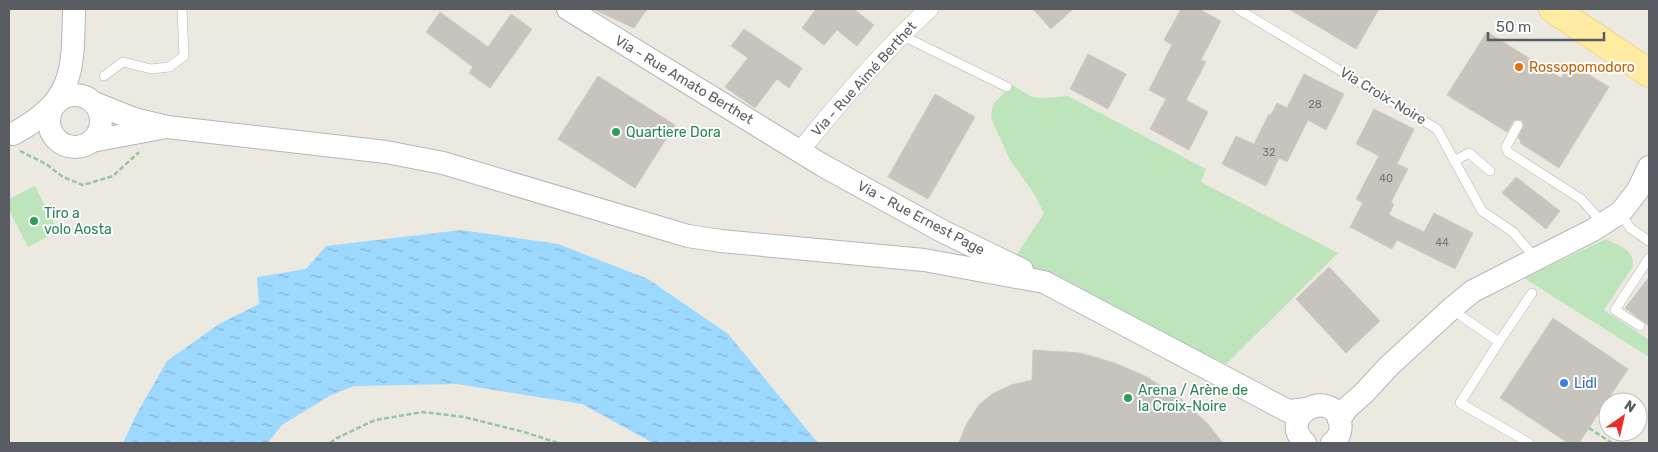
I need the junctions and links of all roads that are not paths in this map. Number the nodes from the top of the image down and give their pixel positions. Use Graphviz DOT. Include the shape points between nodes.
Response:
graph roads {
  1 [pos="74,9"];
  2 [pos="182,9"];
  3 [pos="568,9"];
  4 [pos="929,9"];
  5 [pos="1238,9"];
  6 [pos="1553,9"];
  7 [pos="1585,9"];
  8 [pos="901,35"];
  9 [pos="73,51"];
  10 [pos="1649,53"];
  11 [pos="1649,73"];
  12 [pos="104,76"];
  13 [pos="1007,87"];
  14 [pos="90,100"];
  15 [pos="56,101"];
  16 [pos="1518,125"];
  17 [pos="166,127"];
  18 [pos="11,134"];
  19 [pos="54,136"];
  20 [pos="92,141"];
  21 [pos="800,151"];
  22 [pos="1454,161"];
  23 [pos="1649,167"];
  24 [pos="1490,172"];
  25 [pos="1612,218"];
  26 [pos="1649,241"];
  27 [pos="1535,258"];
  28 [pos="1649,258"];
  29 [pos="1044,282"];
  30 [pos="1532,293"];
  31 [pos="1451,308"];
  32 [pos="1640,326"];
  33 [pos="1499,342"];
  34 [pos="1299,428"];
  35 [pos="1341,429"];
  36 [pos="1529,443"];
  1 -- 9 [label="street"];
  2 -- 12 [label="lane" via="184,56 170,67 151,69 123,62"];
  3 -- 21 [label="street, Via - Rue Amato Berthet"];
  4 -- 8 [label="street, Via - Rue Aimé Berthet"];
  5 -- 22 [label="lane, Via Croix-Noire" via="1437,129"];
  6 -- 11 [label="main road"];
  7 -- 10 [label="main road"];
  8 -- 13 [label="lane"];
  8 -- 21 [label="street, Via - Rue Aimé Berthet"];
  9 -- 14 [label="street"];
  9 -- 15 [label="street" via="67,82"];
  14 -- 15 [label="street" via="70,95"];
  14 -- 17 [label="street" via="134,119"];
  14 -- 20 [label="street" via="101,118"];
  15 -- 18 [label="street" via="31,124"];
  15 -- 19 [label="street" via="49,120"];
  16 -- 25 [label="lane" via="1506,147 1508,152"];
  17 -- 20 [label="street"];
  17 -- 29 [label="street" via="386,152 443,163 688,236 924,260"];
  18 -- 19 [label="street"];
  19 -- 20 [label="street" via="68,146 76,147"];
  21 -- 29 [label="street, Via - Rue Ernest Page"];
  22 -- 24 [label="lane" via="1469,153"];
  22 -- 27 [label="lane, Via Croix-Noire" via="1482,211 1513,232"];
  23 -- 25 [label="street" via="1638,190"];
  25 -- 26 [label="lane"];
  25 -- 27 [label="street"];
  27 -- 31 [label="street" via="1473,291"];
  28 -- 32 [label="lane" via="1615,310"];
  29 -- 34 [label="street, Via - Rue Ernest Page"];
  30 -- 33 [label="lane"];
  31 -- 33 [label="lane"];
  31 -- 35 [label="street"];
  33 -- 36 [label="lane" via="1460,403"];
  34 -- 35 [label="street" via="1316,405"];
}
